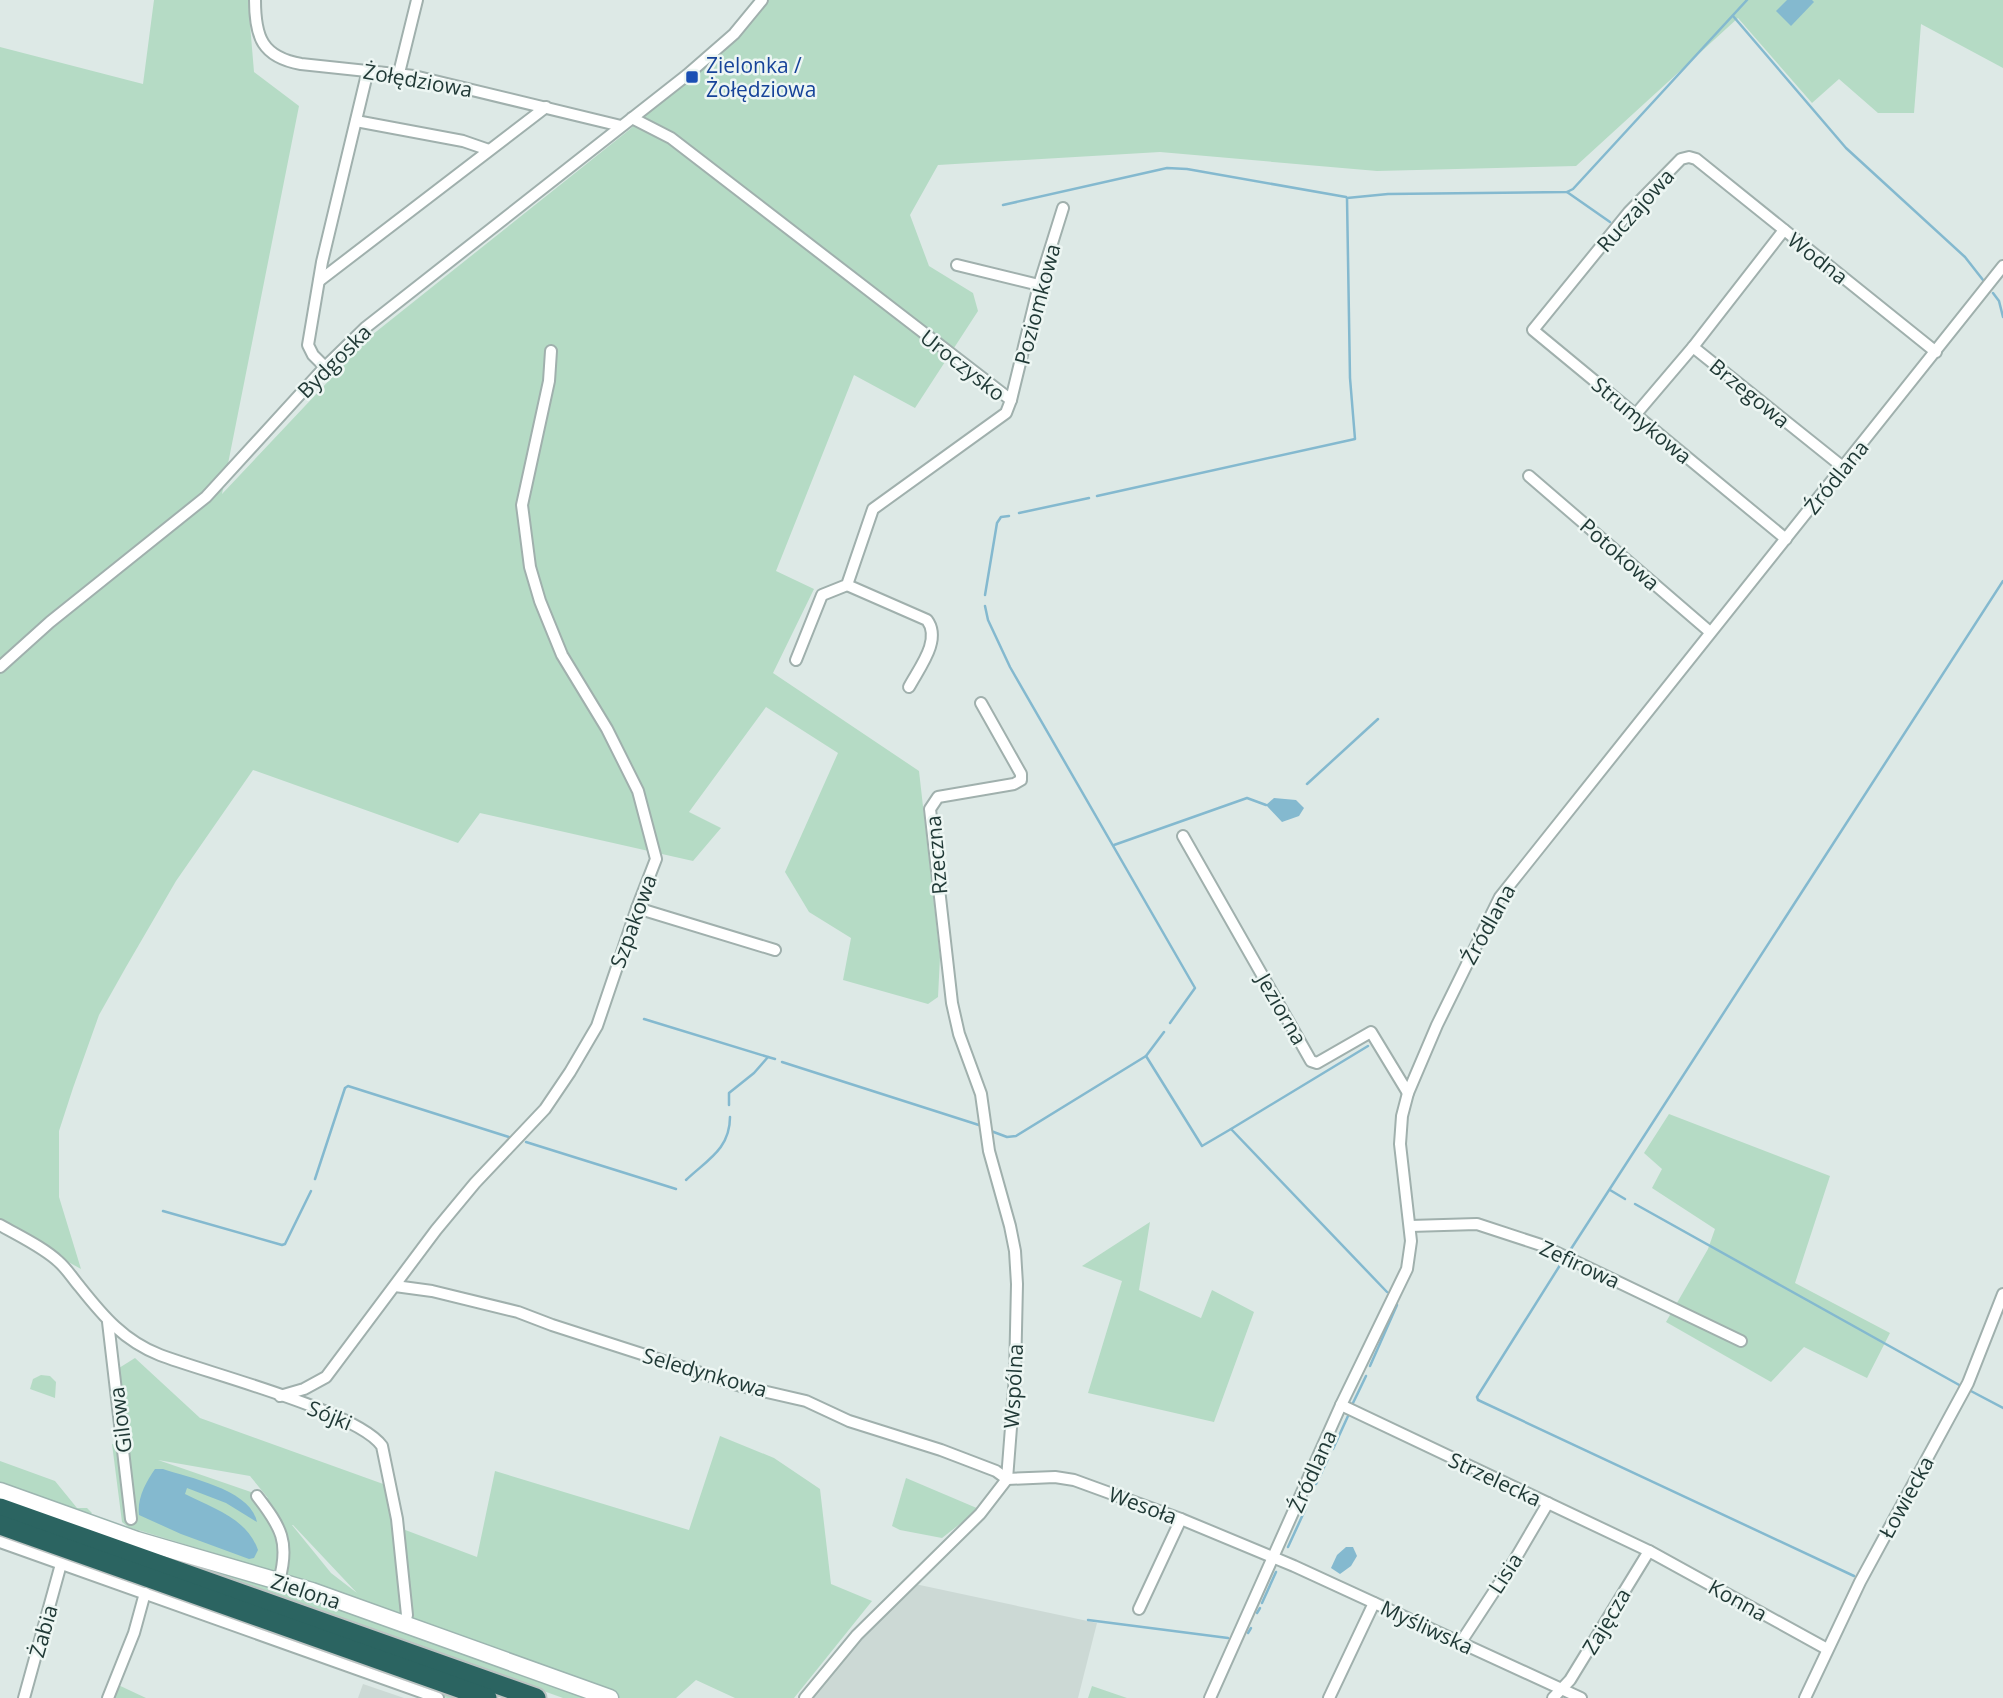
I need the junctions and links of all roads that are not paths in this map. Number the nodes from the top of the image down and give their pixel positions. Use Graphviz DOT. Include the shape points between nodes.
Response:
graph roads {
  1 [pos="255,0"];
  2 [pos="417,0"];
  3 [pos="762,0"];
  4 [pos="368,70"];
  5 [pos="399,73"];
  6 [pos="546,107"];
  7 [pos="632,118"];
  8 [pos="356,121"];
  9 [pos="621,126"];
  10 [pos="489,150"];
  11 [pos="1063,208"];
  12 [pos="1784,230"];
  13 [pos="957,265"];
  14 [pos="2003,265"];
  15 [pos="319,281"];
  16 [pos="1039,285"];
  17 [pos="1562,295"];
  18 [pos="1693,347"];
  19 [pos="551,351"];
  20 [pos="1936,352"];
  21 [pos="325,367"];
  22 [pos="1011,400"];
  23 [pos="1636,414"];
  24 [pos="1844,468"];
  25 [pos="1529,476"];
  26 [pos="1786,540"];
  27 [pos="847,584"];
  28 [pos="1710,632"];
  29 [pos="796,660"];
  30 [pos="0,667"];
  31 [pos="909,687"];
  32 [pos="981,703"];
  33 [pos="1182,836"];
  34 [pos="636,908"];
  35 [pos="775,950"];
  36 [pos="952,1003"];
  37 [pos="1408,1093"];
  38 [pos="0,1225"];
  39 [pos="1409,1226"];
  40 [pos="395,1286"];
  41 [pos="2003,1294"];
  42 [pos="108,1322"];
  43 [pos="1741,1341"];
  44 [pos="281,1396"];
  45 [pos="1341,1405"];
  46 [pos="1007,1479"];
  47 [pos="0,1491"];
  48 [pos="257,1496"];
  49 [pos="1548,1503"];
  50 [pos="0,1508"];
  51 [pos="1181,1519"];
  52 [pos="131,1520"];
  53 [pos="0,1525"];
  54 [pos="0,1542"];
  55 [pos="1649,1551"];
  56 [pos="1273,1557"];
  57 [pos="61,1564"];
  58 [pos="279,1581"];
  59 [pos="145,1593"];
  60 [pos="1374,1603"];
  61 [pos="1139,1609"];
  62 [pos="404,1625"];
  63 [pos="1461,1642"];
  64 [pos="1827,1649"];
  65 [pos="1563,1689"];
  66 [pos="24,1698"];
  67 [pos="108,1698"];
  68 [pos="438,1698"];
  69 [pos="487,1698"];
  70 [pos="536,1698"];
  71 [pos="610,1698"];
  72 [pos="804,1698"];
  73 [pos="1210,1698"];
  74 [pos="1329,1698"];
  75 [pos="1553,1698"];
  76 [pos="1581,1698"];
  77 [pos="1805,1698"];
  1 -- 4 [label="street, Żołędziowa" via="257,32 276,56 301,64"];
  2 -- 5 [label="street"];
  3 -- 7 [label="street, Bydgoska" via="734,34"];
  4 -- 5 [label="street, Żołędziowa"];
  4 -- 8 [label="street"];
  5 -- 6 [label="street, Żołędziowa"];
  6 -- 9 [label="street, Żołędziowa"];
  6 -- 10 [label="street"];
  7 -- 9 [label="street, Bydgoska"];
  7 -- 22 [label="street, Uroczysko" via="671,138"];
  8 -- 10 [label="street"];
  8 -- 15 [label="street"];
  9 -- 21 [label="street, Bydgoska" via="365,328"];
  10 -- 15 [label="street"];
  11 -- 16 [label="street, Poziomkowa"];
  12 -- 17 [label="street, Ruczajowa" via="1696,159 1681,159 1629,212"];
  12 -- 18 [label="street, Wodna"];
  12 -- 20 [label="street, Wodna"];
  13 -- 16 [label="street"];
  14 -- 20 [label="street, Źródlana"];
  15 -- 21 [label="street" via="308,345"];
  16 -- 22 [label="street, Poziomkowa"];
  17 -- 23 [label="street, Strumykowa" via="1534,330"];
  18 -- 23 [label="street, Brzegowa"];
  18 -- 24 [label="street, Brzegowa"];
  19 -- 34 [label="street, Szpakowa" via="549,382 522,505 527,550 540,601 562,655 638,791 656,859"];
  20 -- 24 [label="street, Źródlana"];
  21 -- 30 [label="street, Bydgoska" via="206,497"];
  22 -- 27 [label="street, Uroczysko" via="1006,413 873,509"];
  23 -- 26 [label="street, Strumykowa"];
  24 -- 26 [label="street, Źródlana"];
  25 -- 28 [label="street, Potokowa"];
  26 -- 28 [label="street, Źródlana"];
  27 -- 29 [label="street" via="822,595"];
  27 -- 31 [label="street" via="932,626 933,640"];
  28 -- 37 [label="street, Źródlana" via="1500,897"];
  32 -- 36 [label="street, Rzeczna" via="1021,780 938,797 930,808"];
  33 -- 37 [label="street, Jeziorna" via="1311,1060 1317,1063 1371,1032"];
  34 -- 35 [label="street"];
  34 -- 40 [label="street, Szpakowa" via="597,1026 570,1072 545,1109 475,1183"];
  36 -- 46 [label="street, Wspólna" via="981,1094 989,1151 1015,1251 1016,1363"];
  37 -- 39 [label="street, Źródlana" via="1400,1144"];
  38 -- 42 [label="street, Sójki" via="59,1261"];
  39 -- 43 [label="street, Zefirowa" via="1477,1224 1541,1245"];
  39 -- 45 [label="street, Źródlana" via="1411,1252 1406,1269"];
  40 -- 44 [label="street, Szpakowa" via="326,1377"];
  40 -- 46 [label="street, Seledynkowa" via="518,1312 741,1386 806,1401"];
  41 -- 64 [label="street, Łowiecka" via="1968,1383"];
  42 -- 44 [label="street, Sójki" via="129,1340 160,1355"];
  42 -- 52 [label="street, Gilowa"];
  44 -- 62 [label="street, Sójki" via="360,1427 382,1446 397,1519 407,1615"];
  45 -- 49 [label="street, Strzelecka"];
  45 -- 56 [label="street, Źródlana"];
  46 -- 51 [label="street, Wesoła" via="1074,1480"];
  46 -- 72 [label="street" via="980,1514 858,1635"];
  47 -- 58 [label="street, Zielona" via="137,1540"];
  48 -- 58 [label="street" via="284,1541"];
  49 -- 55 [label="street, Strzelecka"];
  49 -- 63 [label="street, Lisia"];
  50 -- 70 [label="highway"];
  51 -- 56 [label="street, Wesoła"];
  51 -- 61 [label="street"];
  53 -- 69 [label="highway"];
  54 -- 57 [label="street"];
  55 -- 64 [label="street, Konna"];
  55 -- 65 [label="street, Zajęcza"];
  56 -- 60 [label="street, Myśliwska"];
  56 -- 73 [label="street, Źródlana"];
  57 -- 59 [label="street"];
  57 -- 66 [label="street, Żabia"];
  58 -- 62 [label="street, Zielona"];
  59 -- 67 [label="street"];
  59 -- 68 [label="street"];
  60 -- 63 [label="street, Myśliwska"];
  60 -- 74 [label="street"];
  62 -- 71 [label="street, Zielona"];
  63 -- 65 [label="street, Myśliwska"];
  64 -- 77 [label="street, Łowiecka"];
  65 -- 75 [label="street, Zajęcza"];
  65 -- 76 [label="street, Myśliwska"];
}
